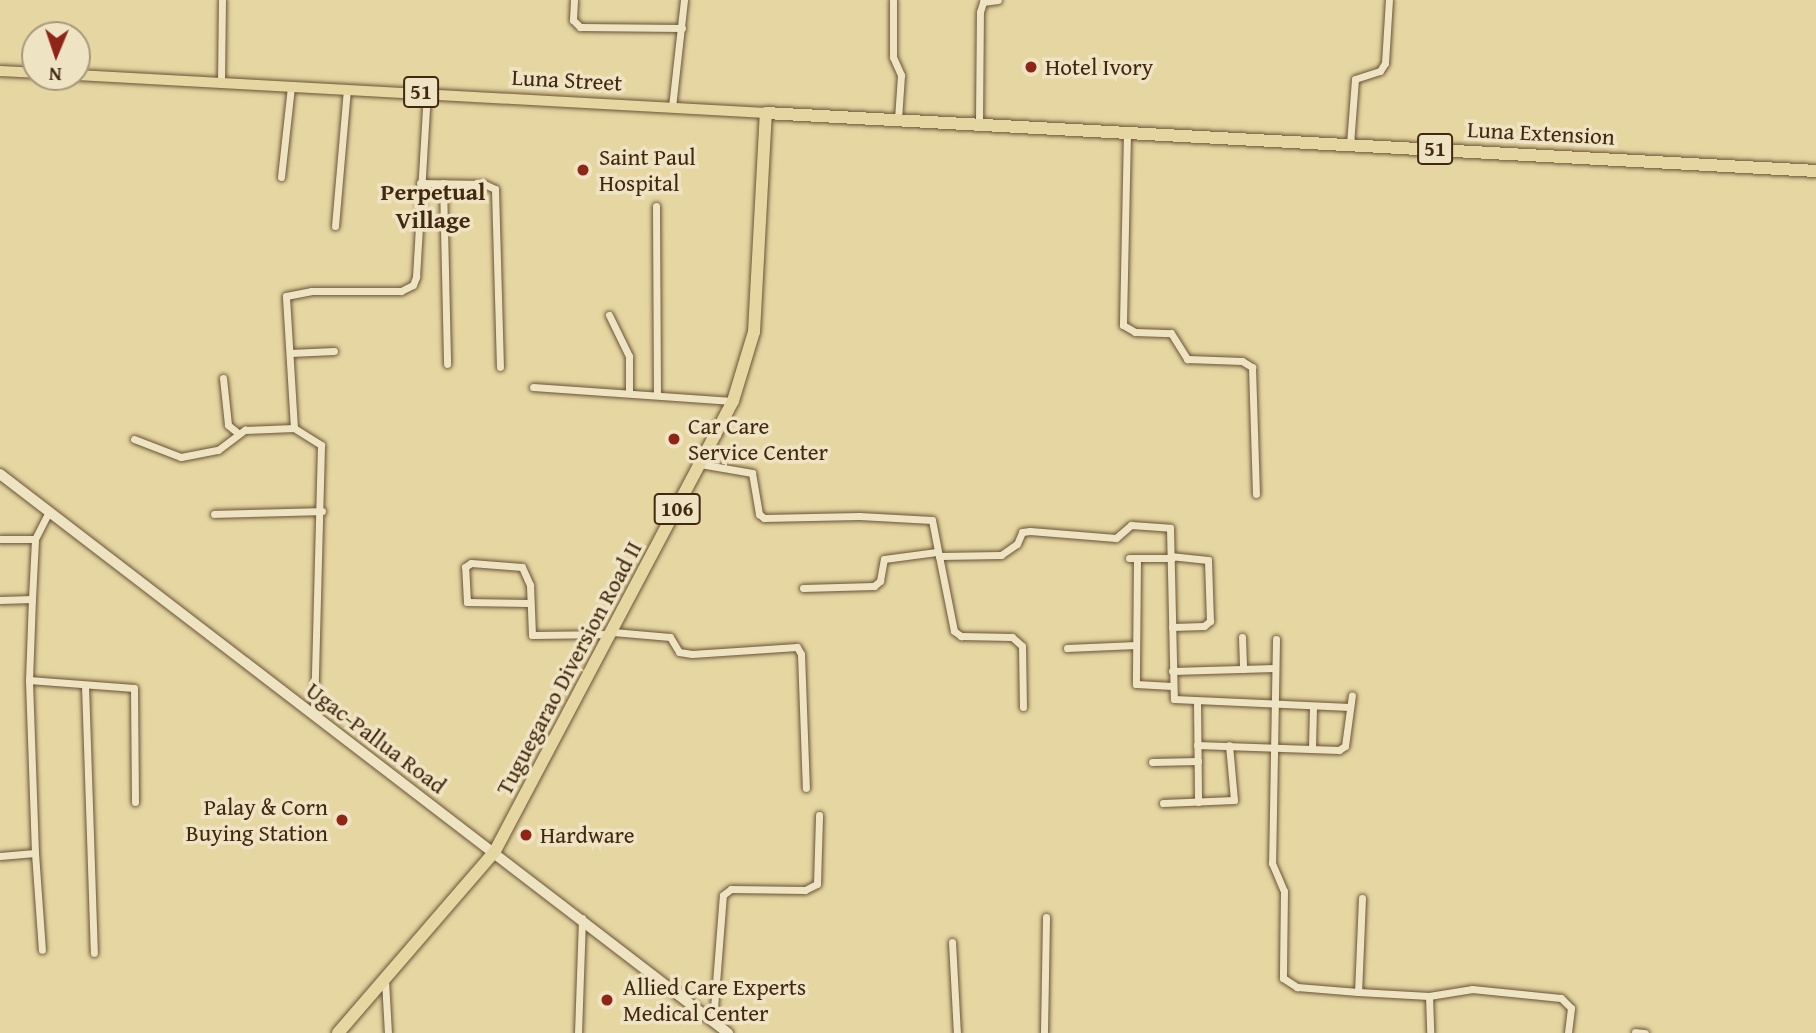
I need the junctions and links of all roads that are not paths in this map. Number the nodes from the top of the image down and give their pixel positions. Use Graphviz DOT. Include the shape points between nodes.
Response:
graph roads {
  1 [pos="222,0"];
  2 [pos="574,0"];
  3 [pos="684,0"];
  4 [pos="893,0"];
  5 [pos="998,0"];
  6 [pos="1389,0"];
  7 [pos="682,28"];
  8 [pos="0,71"];
  9 [pos="21,72"];
  10 [pos="91,76"];
  11 [pos="221,82"];
  12 [pos="291,86"];
  13 [pos="347,89"];
  14 [pos="427,93"];
  15 [pos="672,107"];
  16 [pos="765,113"];
  17 [pos="898,119"];
  18 [pos="979,122"];
  19 [pos="1054,126"];
  20 [pos="1127,131"];
  21 [pos="1350,144"];
  22 [pos="1816,171"];
  23 [pos="281,177"];
  24 [pos="420,183"];
  25 [pos="443,183"];
  26 [pos="656,206"];
  27 [pos="335,226"];
  28 [pos="609,315"];
  29 [pos="334,351"];
  30 [pos="290,353"];
  31 [pos="447,364"];
  32 [pos="500,367"];
  33 [pos="223,378"];
  34 [pos="533,387"];
  35 [pos="629,393"];
  36 [pos="657,395"];
  37 [pos="733,401"];
  38 [pos="294,428"];
  39 [pos="238,433"];
  40 [pos="134,439"];
  41 [pos="700,464"];
  42 [pos="0,474"];
  43 [pos="1256,494"];
  44 [pos="49,511"];
  45 [pos="322,511"];
  46 [pos="214,514"];
  47 [pos="0,539"];
  48 [pos="35,539"];
  49 [pos="938,554"];
  50 [pos="1172,557"];
  51 [pos="803,588"];
  52 [pos="32,599"];
  53 [pos="0,600"];
  54 [pos="529,603"];
  55 [pos="1172,627"];
  56 [pos="612,633"];
  57 [pos="1242,637"];
  58 [pos="1276,639"];
  59 [pos="1136,645"];
  60 [pos="1067,648"];
  61 [pos="1275,667"];
  62 [pos="1243,668"];
  63 [pos="1172,671"];
  64 [pos="29,680"];
  65 [pos="85,685"];
  66 [pos="1172,686"];
  67 [pos="1352,695"];
  68 [pos="1197,701"];
  69 [pos="1276,705"];
  70 [pos="1313,706"];
  71 [pos="1023,707"];
  72 [pos="1350,707"];
  73 [pos="314,717"];
  74 [pos="1198,744"];
  75 [pos="1229,745"];
  76 [pos="1276,746"];
  77 [pos="1312,748"];
  78 [pos="1198,761"];
  79 [pos="1152,762"];
  80 [pos="806,788"];
  81 [pos="135,802"];
  82 [pos="1198,802"];
  83 [pos="1163,803"];
  84 [pos="819,814"];
  85 [pos="495,851"];
  86 [pos="35,853"];
  87 [pos="0,856"];
  88 [pos="1362,898"];
  89 [pos="1046,917"];
  90 [pos="582,918"];
  91 [pos="952,942"];
  92 [pos="42,950"];
  93 [pos="94,953"];
  94 [pos="385,979"];
  95 [pos="1358,992"];
  96 [pos="1429,996"];
  97 [pos="713,1021"];
  98 [pos="1635,1032"];
  99 [pos="338,1033"];
  100 [pos="388,1033"];
  101 [pos="578,1033"];
  102 [pos="728,1033"];
  103 [pos="957,1033"];
  104 [pos="1044,1033"];
  105 [pos="1430,1033"];
  106 [pos="1568,1033"];
  107 [pos="1645,1033"];
  1 -- 11 [label="street"];
  2 -- 7 [label="street" via="573,20 580,27"];
  3 -- 7 [label="street"];
  4 -- 17 [label="street" via="893,57 901,75"];
  5 -- 18 [label="street" via="986,1 981,7"];
  6 -- 21 [label="street" via="1385,63 1380,71 1355,79"];
  7 -- 15 [label="street"];
  8 -- 9 [label="main road"];
  10 -- 11 [label="main road, Luna Street / 51"];
  11 -- 12 [label="main road, Luna Street / 51"];
  12 -- 13 [label="main road, Luna Street / 51"];
  12 -- 23 [label="street"];
  13 -- 14 [label="main road, Luna Street / 51"];
  13 -- 27 [label="street"];
  14 -- 15 [label="main road, Luna Street / 51"];
  14 -- 24 [label="street"];
  15 -- 16 [label="main road, Luna Street / 51"];
  16 -- 17 [label="highway, Luna Street / 51"];
  16 -- 37 [label="highway, Tuguegarao Diversion Road Ⅱ / 106" via="754,332"];
  17 -- 18 [label="highway, Luna Street / 51"];
  18 -- 19 [label="highway, Luna Street / 51"];
  19 -- 20 [label="highway, Luna Extension / 51"];
  20 -- 21 [label="highway, Luna Extension / 51"];
  20 -- 43 [label="street" via="1123,325 1135,332 1171,333 1187,359 1242,361 1252,367"];
  21 -- 22 [label="highway, Luna Extension / 51"];
  24 -- 25 [label="street"];
  24 -- 30 [label="street" via="413,285 401,291 312,291 286,296"];
  25 -- 31 [label="street"];
  25 -- 32 [label="street" via="484,184 495,190"];
  26 -- 36 [label="street"];
  28 -- 35 [label="street" via="629,356"];
  29 -- 30 [label="street"];
  30 -- 38 [label="street"];
  33 -- 39 [label="street" via="228,425"];
  34 -- 35 [label="street"];
  35 -- 36 [label="street"];
  36 -- 37 [label="street"];
  37 -- 41 [label="highway, Tuguegarao Diversion Road Ⅱ / 106"];
  38 -- 39 [label="street"];
  38 -- 45 [label="street" via="321,445"];
  39 -- 40 [label="street" via="218,450 181,457"];
  41 -- 49 [label="street" via="752,473 759,513 764,518 929,520 935,524"];
  41 -- 56 [label="highway, Tuguegarao Diversion Road Ⅱ / 106"];
  42 -- 44 [label="street, Ugac-Pallua Road"];
  44 -- 48 [label="street"];
  44 -- 73 [label="street, Ugac-Pallua Road"];
  45 -- 46 [label="street"];
  45 -- 73 [label="street"];
  47 -- 48 [label="street"];
  48 -- 52 [label="street"];
  49 -- 50 [label="street" via="1001,555 1017,544 1022,532 1030,531 1116,538 1131,525 1170,528"];
  49 -- 51 [label="street" via="884,559 880,581 874,586"];
  49 -- 71 [label="street" via="954,631 961,636 1012,638 1022,646"];
  50 -- 55 [label="street"];
  50 -- 55 [label="street" via="1208,560 1210,621 1204,626"];
  50 -- 59 [label="street" via="1133,558"];
  52 -- 53 [label="street"];
  52 -- 64 [label="street"];
  54 -- 54 [label="street" via="528,576 522,567 471,563 465,567 467,602"];
  54 -- 56 [label="street" via="530,631 535,636"];
  55 -- 63 [label="street"];
  56 -- 80 [label="street" via="670,637 679,652 692,654 797,648 801,654"];
  56 -- 85 [label="highway, Tuguegarao Diversion Road Ⅱ / 106"];
  57 -- 62 [label="street"];
  58 -- 61 [label="street"];
  59 -- 60 [label="street"];
  59 -- 66 [label="street" via="1136,684"];
  61 -- 62 [label="street"];
  61 -- 69 [label="street"];
  62 -- 63 [label="street"];
  63 -- 66 [label="street"];
  64 -- 65 [label="street"];
  64 -- 86 [label="street"];
  65 -- 81 [label="street" via="126,686 136,692"];
  65 -- 93 [label="street"];
  66 -- 68 [label="street" via="1177,701"];
  67 -- 72 [label="street"];
  68 -- 69 [label="street"];
  68 -- 74 [label="street"];
  69 -- 70 [label="street"];
  69 -- 76 [label="street"];
  70 -- 72 [label="street"];
  70 -- 77 [label="street"];
  72 -- 77 [label="street" via="1343,749"];
  73 -- 85 [label="street, Ugac-Pallua Road"];
  74 -- 75 [label="street"];
  74 -- 78 [label="street"];
  75 -- 76 [label="street"];
  75 -- 82 [label="street" via="1234,800"];
  76 -- 77 [label="street"];
  76 -- 95 [label="street" via="1272,863 1284,891 1283,978 1297,987"];
  78 -- 79 [label="street"];
  78 -- 82 [label="street"];
  82 -- 83 [label="street"];
  84 -- 97 [label="street" via="817,884 805,890 731,889 723,895"];
  85 -- 90 [label="street, Ugac-Pallua Road"];
  85 -- 94 [label="highway, Tuguegarao Diversion Road Ⅱ / 106"];
  86 -- 87 [label="street"];
  86 -- 92 [label="street"];
  88 -- 95 [label="street"];
  89 -- 104 [label="street"];
  90 -- 97 [label="street, Ugac-Pallua Road"];
  90 -- 101 [label="street"];
  91 -- 103 [label="street"];
  94 -- 99 [label="highway, Tuguegarao Diversion Road Ⅱ / 106"];
  94 -- 100 [label="street"];
  95 -- 96 [label="street"];
  96 -- 105 [label="street"];
  96 -- 106 [label="street" via="1472,989 1561,998 1570,1003"];
  97 -- 102 [label="street, Ugac-Pallua Road"];
  98 -- 107 [label="street"];
}
